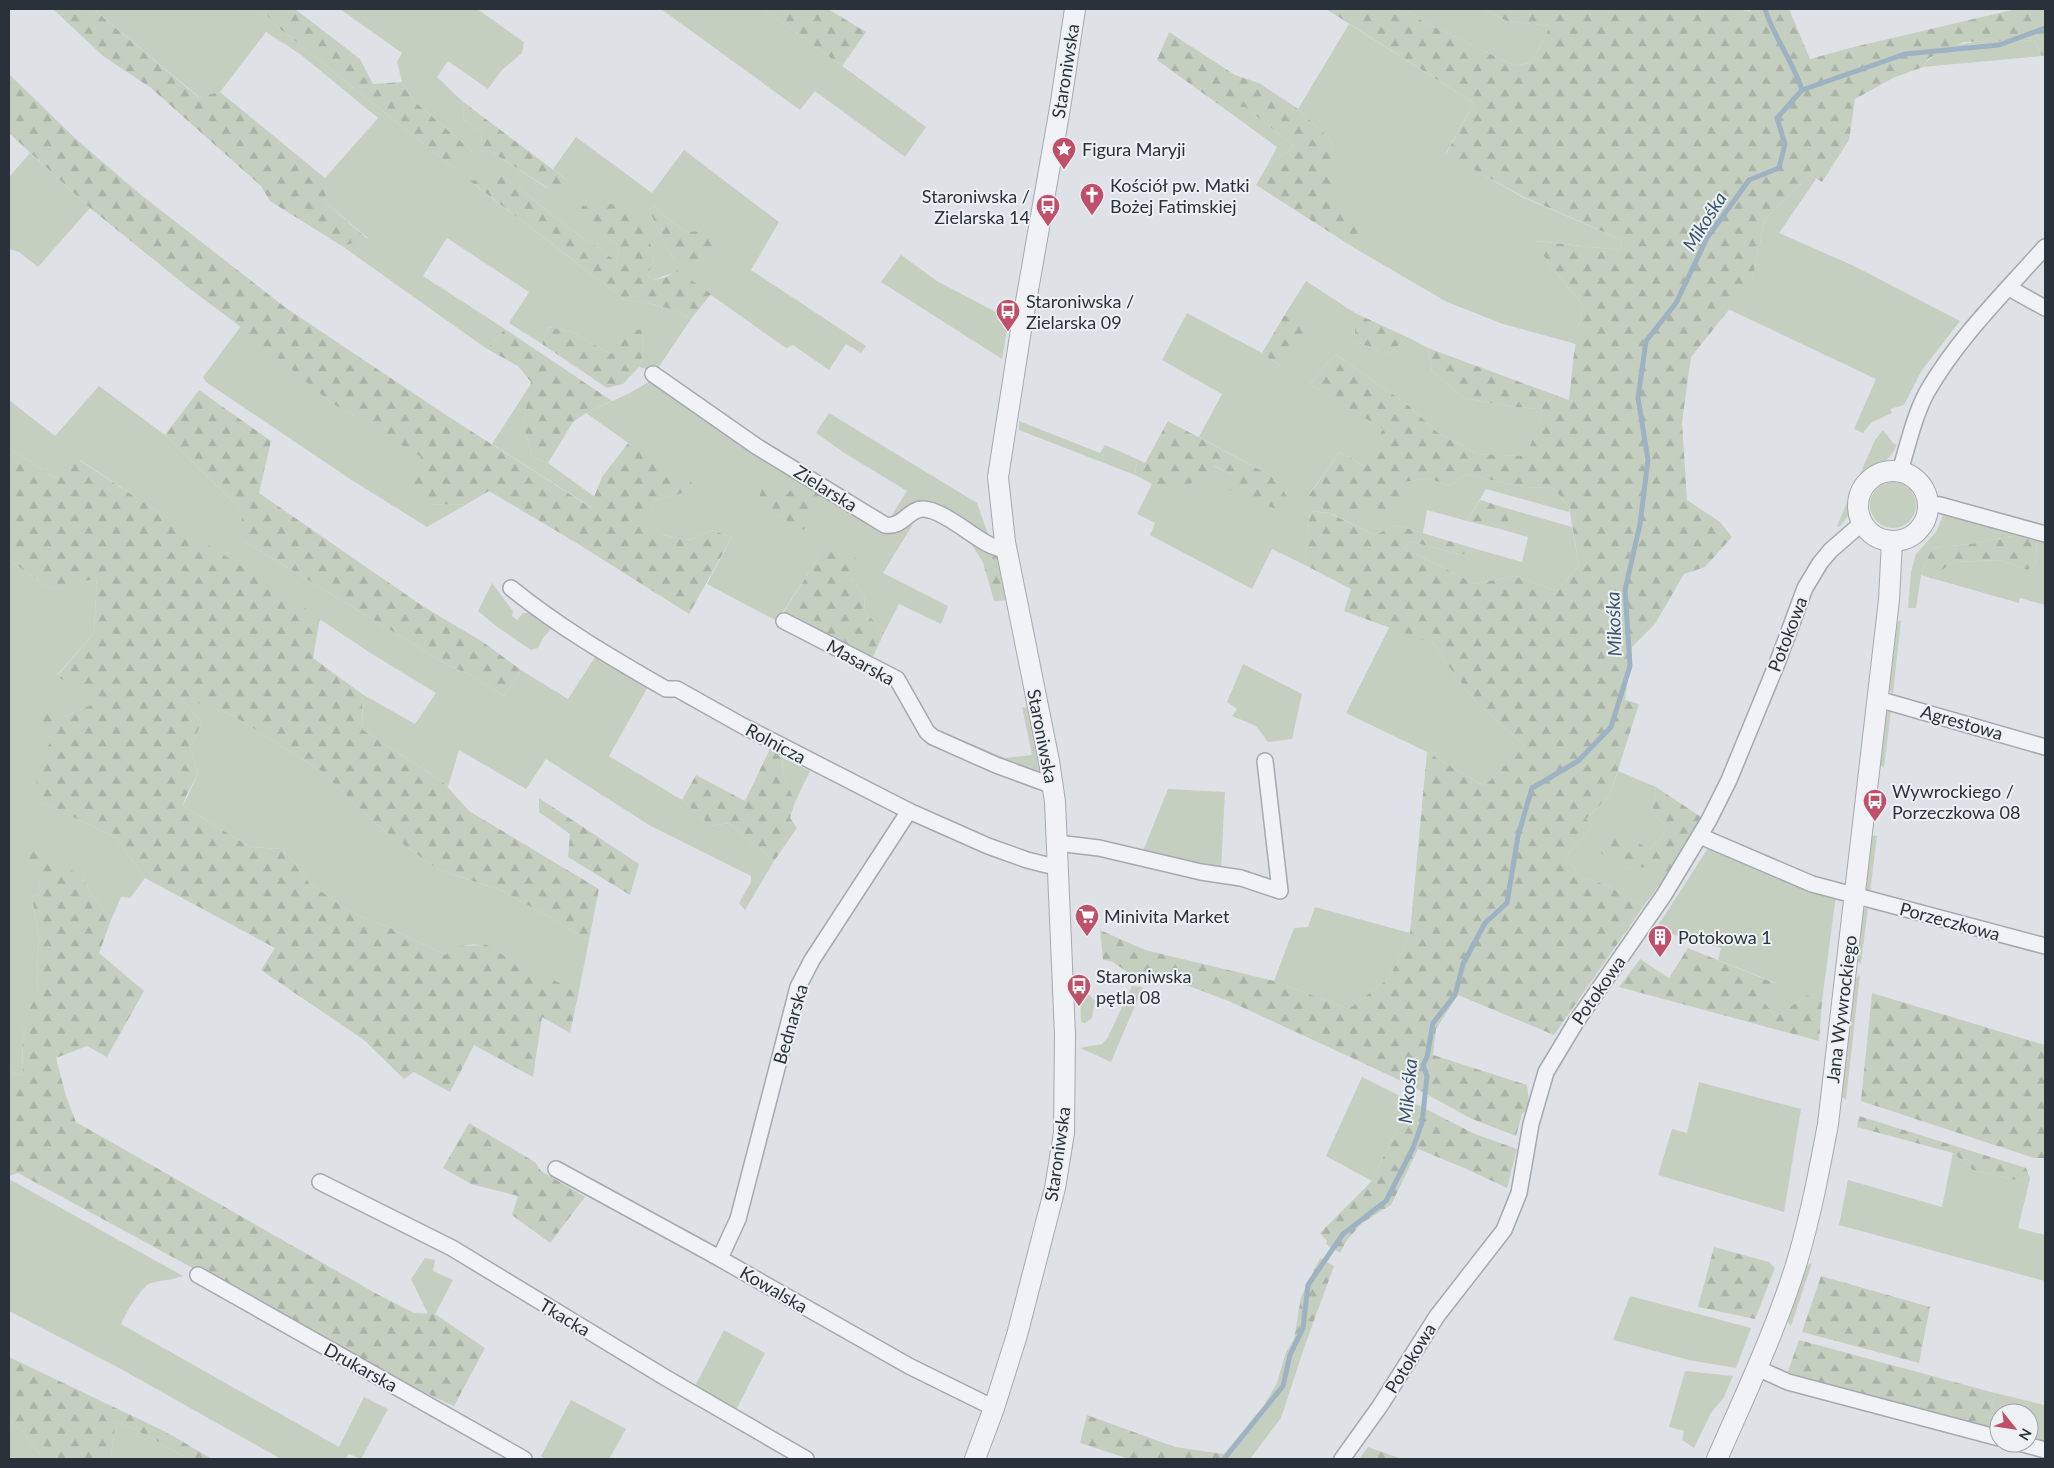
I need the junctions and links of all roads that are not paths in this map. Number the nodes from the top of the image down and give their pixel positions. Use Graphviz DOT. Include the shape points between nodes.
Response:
graph roads {
  1 [pos="1075,9"];
  2 [pos="2045,247"];
  3 [pos="2009,288"];
  4 [pos="2045,308"];
  5 [pos="653,374"];
  6 [pos="1900,471"];
  7 [pos="1928,504"];
  8 [pos="1862,523"];
  9 [pos="2045,534"];
  10 [pos="1892,541"];
  11 [pos="1007,551"];
  12 [pos="511,588"];
  13 [pos="784,621"];
  14 [pos="1878,699"];
  15 [pos="2045,747"];
  16 [pos="1265,761"];
  17 [pos="1053,786"];
  18 [pos="909,811"];
  19 [pos="1700,836"];
  20 [pos="1057,843"];
  21 [pos="1058,868"];
  22 [pos="1855,896"];
  23 [pos="2045,946"];
  24 [pos="556,1169"];
  25 [pos="320,1182"];
  26 [pos="720,1258"];
  27 [pos="198,1275"];
  28 [pos="1757,1368"];
  29 [pos="994,1408"];
  30 [pos="1989,1435"];
  31 [pos="524,1459"];
  32 [pos="806,1459"];
  33 [pos="975,1459"];
  34 [pos="1342,1459"];
  35 [pos="1717,1459"];
  1 -- 11 [label="street, Staroniwska" via="1001,447 998,478"];
  2 -- 3 [label="street"];
  3 -- 4 [label="street"];
  3 -- 6 [label="street" via="1965,338 1927,393 1915,420"];
  5 -- 11 [label="street, Zielarska" via="756,446 885,525 900,523 918,509 925,509"];
  6 -- 7 [label="street" via="1920,483"];
  6 -- 8 [label="street" via="1882,472 1867,482 1859,497"];
  7 -- 9 [label="street"];
  7 -- 10 [label="street" via="1922,526 1903,539"];
  8 -- 10 [label="street" via="1875,536"];
  8 -- 19 [label="street, Potokowa" via="1830,550 1805,588 1729,780"];
  10 -- 14 [label="street, Jana Wywrockiego"];
  11 -- 17 [label="street, Staroniwska"];
  12 -- 18 [label="street, Rolnicza" via="598,650 666,689 677,689"];
  13 -- 17 [label="street, Masarska" via="897,679 926,732 932,737"];
  14 -- 15 [label="street, Agrestowa"];
  14 -- 22 [label="street, Jana Wywrockiego"];
  16 -- 20 [label="street" via="1280,891 1241,878 1100,848"];
  17 -- 20 [label="street, Staroniwska"];
  18 -- 21 [label="street, Rolnicza" via="988,846"];
  18 -- 26 [label="street, Bednarska" via="812,960 798,987 738,1219"];
  19 -- 22 [label="street, Porzeczkowa" via="1812,884"];
  19 -- 34 [label="street, Potokowa" via="1546,1072 1531,1124 1519,1193 1504,1230 1429,1327 1380,1406"];
  20 -- 21 [label="street, Staroniwska"];
  21 -- 29 [label="street, Staroniwska" via="1065,1035 1064,1133 1049,1213"];
  22 -- 23 [label="street, Porzeczkowa"];
  22 -- 28 [label="street, Jana Wywrockiego" via="1828,1124 1818,1180 1796,1264"];
  24 -- 26 [label="street, Kowalska"];
  25 -- 32 [label="street, Tkacka" via="452,1248"];
  26 -- 29 [label="street, Kowalska" via="910,1366"];
  27 -- 31 [label="street, Drukarska"];
  28 -- 30 [label="street" via="1788,1382"];
  28 -- 35 [label="street, Jana Wywrockiego"];
  29 -- 33 [label="street, Staroniwska"];
}
